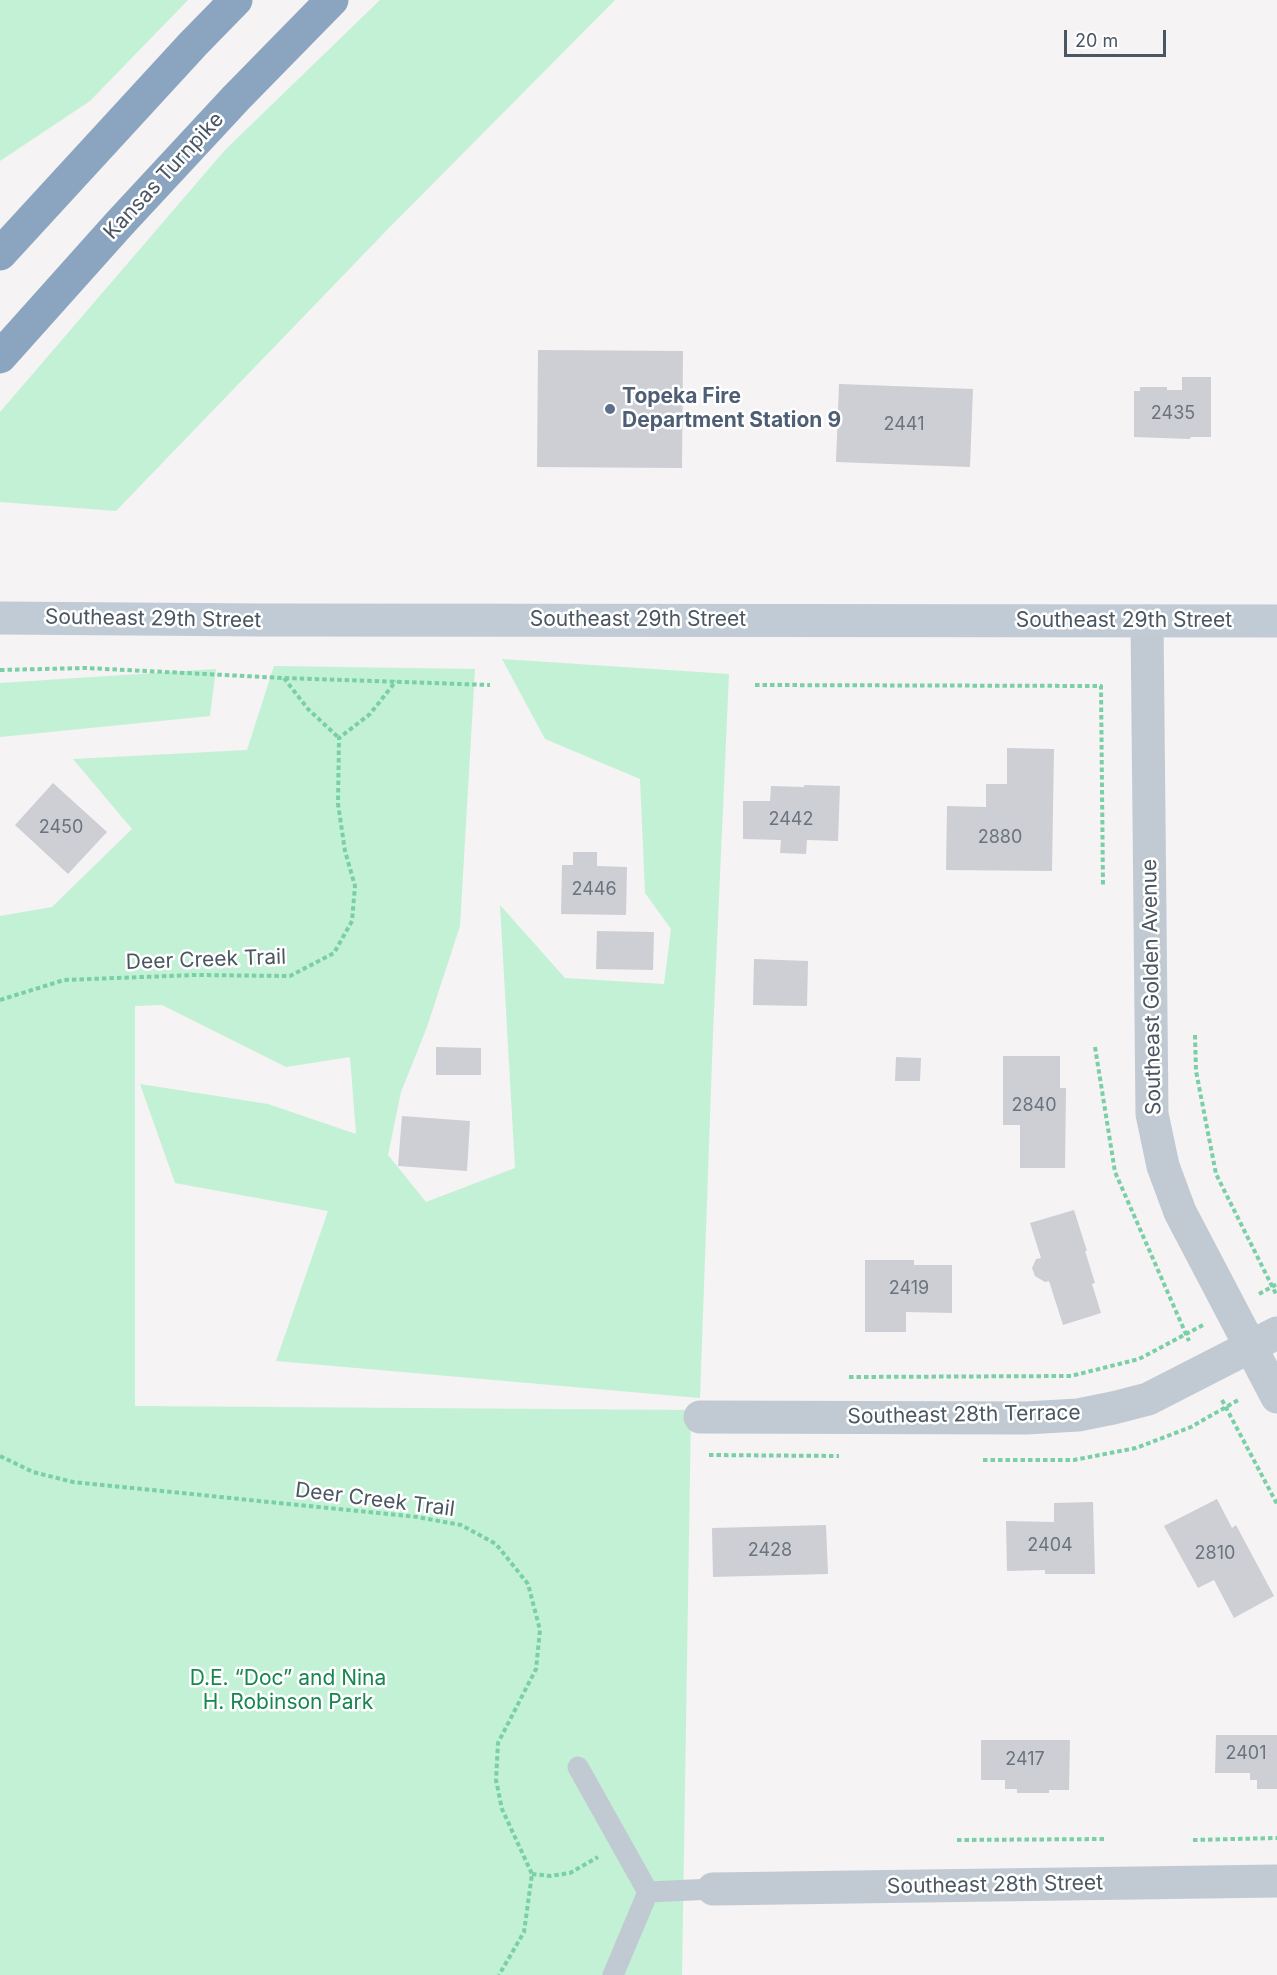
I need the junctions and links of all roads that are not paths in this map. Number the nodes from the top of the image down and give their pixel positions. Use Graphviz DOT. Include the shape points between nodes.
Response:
graph roads {
  1 [pos="236,0"];
  2 [pos="332,0"];
  3 [pos="0,254"];
  4 [pos="0,357"];
  5 [pos="0,618"];
  6 [pos="1147,621"];
  7 [pos="1277,621"];
  8 [pos="1263,1339"];
  9 [pos="1277,1397"];
  10 [pos="700,1417"];
  11 [pos="578,1767"];
  12 [pos="1277,1881"];
  13 [pos="713,1889"];
  14 [pos="648,1892"];
  15 [pos="613,1975"];
  1 -- 3 [label="highway"];
  2 -- 4 [label="highway, Kansas Turnpike" via="236,98"];
  5 -- 6 [label="main road, Southeast 29th Street"];
  6 -- 7 [label="main road, Southeast 29th Street"];
  6 -- 8 [label="street, Southeast Golden Avenue" via="1152,1114 1163,1166 1180,1212 1230,1311"];
  8 -- 9 [label="street, Southeast Golden Avenue"];
  8 -- 10 [label="street, Southeast 28th Terrace" via="1148,1399 1078,1415"];
  11 -- 14 [label="lane"];
  12 -- 13 [label="street, Southeast 28th Street"];
  13 -- 14 [label="lane"];
  14 -- 15 [label="lane"];
}
